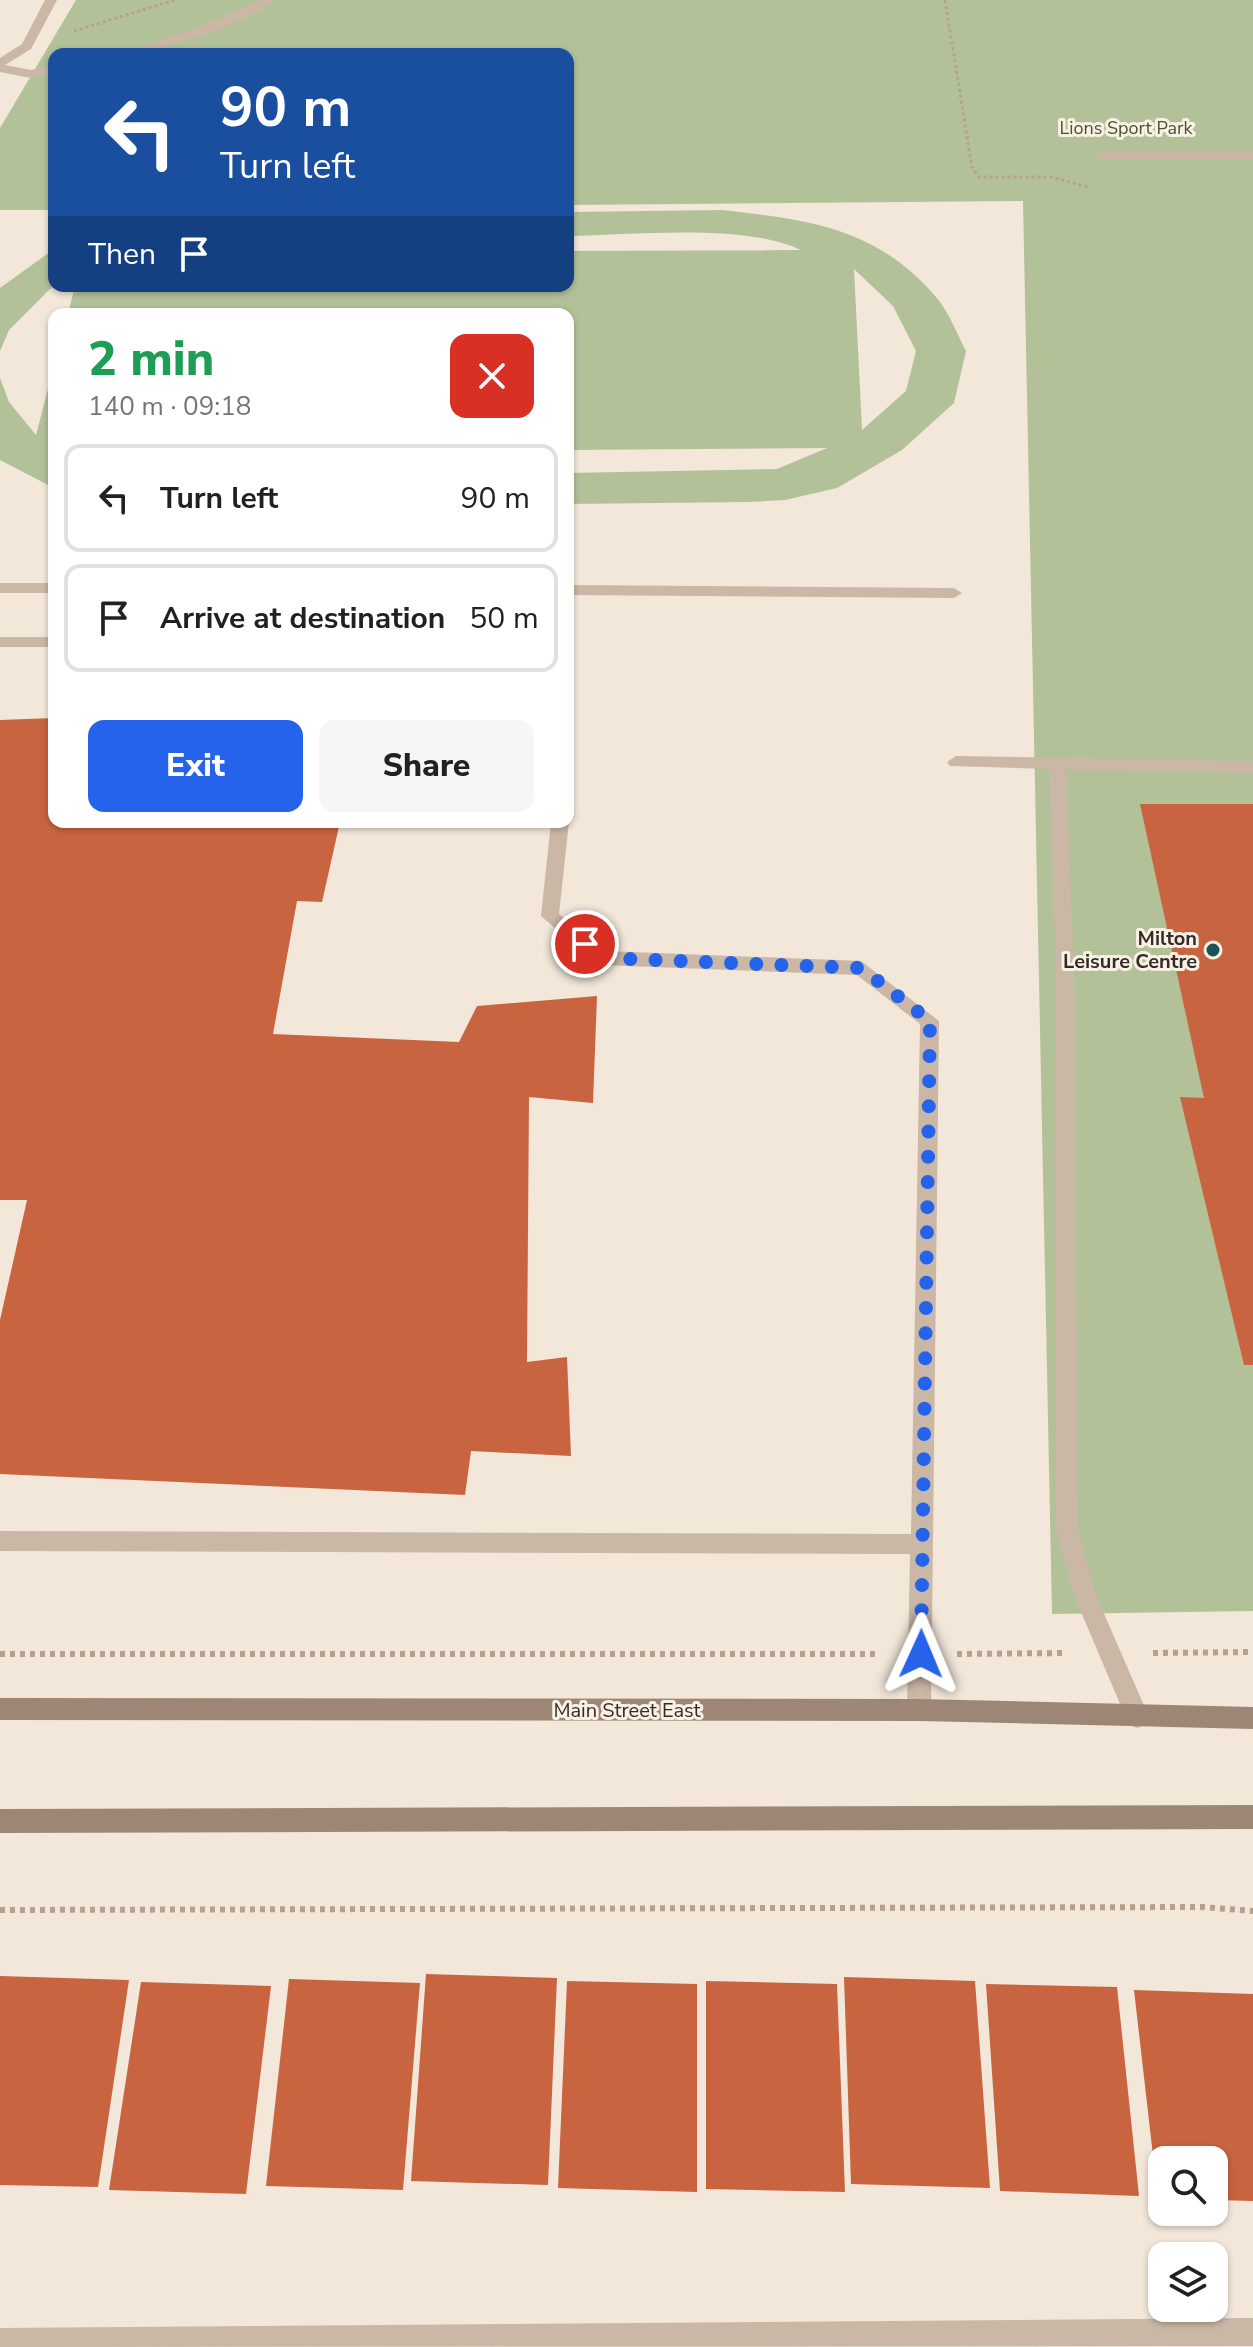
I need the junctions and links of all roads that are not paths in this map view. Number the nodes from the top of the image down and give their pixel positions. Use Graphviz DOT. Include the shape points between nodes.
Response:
graph roads {
  1 [pos="51,0"];
  2 [pos="270,0"];
  3 [pos="146,48"];
  4 [pos="0,66"];
  5 [pos="48,70"];
  6 [pos="1102,155"];
  7 [pos="1253,155"];
  8 [pos="0,588"];
  9 [pos="48,588"];
  10 [pos="574,590"];
  11 [pos="954,593"];
  12 [pos="0,642"];
  13 [pos="48,642"];
  14 [pos="956,762"];
  15 [pos="1057,766"];
  16 [pos="1253,767"];
  17 [pos="559,828"];
  18 [pos="0,1541"];
  19 [pos="924,1544"];
  20 [pos="0,1709"];
  21 [pos="919,1710"];
  22 [pos="1137,1717"];
  23 [pos="1253,1718"];
  24 [pos="1253,1817"];
  25 [pos="0,1821"];
  26 [pos="1253,2332"];
  27 [pos="0,2342"];
  28 [pos="580,2342"];
  1 -- 4 [label="street" via="27,46"];
  2 -- 3 [label="street"];
  4 -- 5 [label="street" via="31,74"];
  6 -- 7 [label="street"];
  8 -- 9 [label="street"];
  10 -- 11 [label="street"];
  12 -- 13 [label="street"];
  14 -- 15 [label="street"];
  15 -- 16 [label="street"];
  15 -- 22 [label="street" via="1065,969 1067,1530 1084,1593"];
  17 -- 19 [label="street" via="550,916 602,958 861,968 930,1021"];
  18 -- 19 [label="street"];
  19 -- 21 [label="street"];
  20 -- 21 [label="main road, Main Street East"];
  21 -- 22 [label="main road, Main Street East"];
  22 -- 23 [label="main road, Main Street East"];
  24 -- 25 [label="main road"];
  26 -- 28 [label="street"];
  27 -- 28 [label="street"];
}
